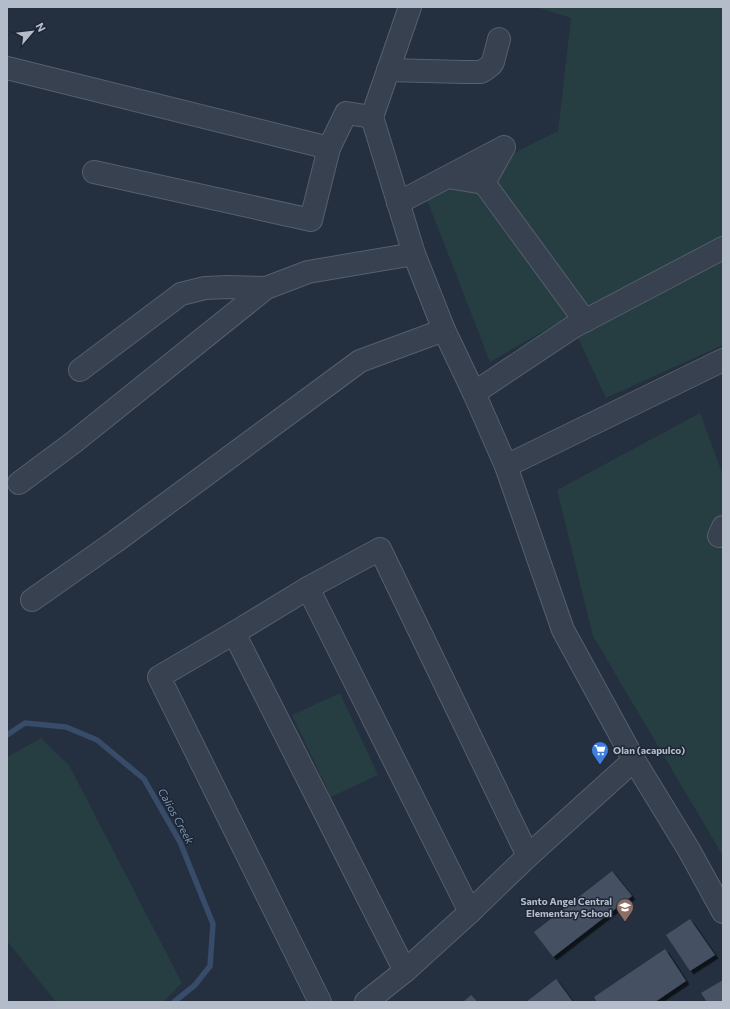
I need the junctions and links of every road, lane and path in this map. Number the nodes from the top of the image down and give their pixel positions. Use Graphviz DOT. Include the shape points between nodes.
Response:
graph roads {
  1 [pos="410,7"];
  2 [pos="499,39"];
  3 [pos="7,68"];
  4 [pos="388,70"];
  5 [pos="372,118"];
  6 [pos="329,148"];
  7 [pos="94,172"];
  8 [pos="448,177"];
  9 [pos="484,183"];
  10 [pos="398,203"];
  11 [pos="723,248"];
  12 [pos="414,254"];
  13 [pos="266,288"];
  14 [pos="585,321"];
  15 [pos="444,330"];
  16 [pos="723,360"];
  17 [pos="80,370"];
  18 [pos="474,393"];
  19 [pos="506,466"];
  20 [pos="19,483"];
  21 [pos="308,588"];
  22 [pos="32,600"];
  23 [pos="234,633"];
  24 [pos="634,760"];
  25 [pos="528,856"];
  26 [pos="470,912"];
  27 [pos="723,912"];
  28 [pos="405,971"];
  29 [pos="320,1002"];
  30 [pos="366,1002"];
  1 -- 4 [label="street"];
  2 -- 4 [label="street" via="491,66 481,72"];
  3 -- 6 [label="street"];
  4 -- 5 [label="street"];
  5 -- 6 [label="street" via="346,113"];
  5 -- 10 [label="street"];
  6 -- 7 [label="street" via="311,220"];
  8 -- 9 [label="street"];
  8 -- 9 [label="street" via="504,147"];
  8 -- 10 [label="street"];
  9 -- 14 [label="street"];
  10 -- 12 [label="street"];
  11 -- 14 [label="street"];
  12 -- 13 [label="street" via="308,272"];
  12 -- 15 [label="street"];
  13 -- 17 [label="street" via="205,288 181,294"];
  13 -- 20 [label="street"];
  14 -- 18 [label="street"];
  15 -- 18 [label="street"];
  15 -- 22 [label="street" via="360,361"];
  16 -- 19 [label="street"];
  18 -- 19 [label="street"];
  19 -- 24 [label="street" via="563,630"];
  21 -- 23 [label="street"];
  21 -- 25 [label="street" via="380,549"];
  21 -- 26 [label="street"];
  23 -- 28 [label="street"];
  23 -- 29 [label="street" via="159,677"];
  24 -- 25 [label="street"];
  24 -- 27 [label="street"];
  25 -- 26 [label="street"];
  26 -- 28 [label="street"];
  28 -- 30 [label="street"];
}
